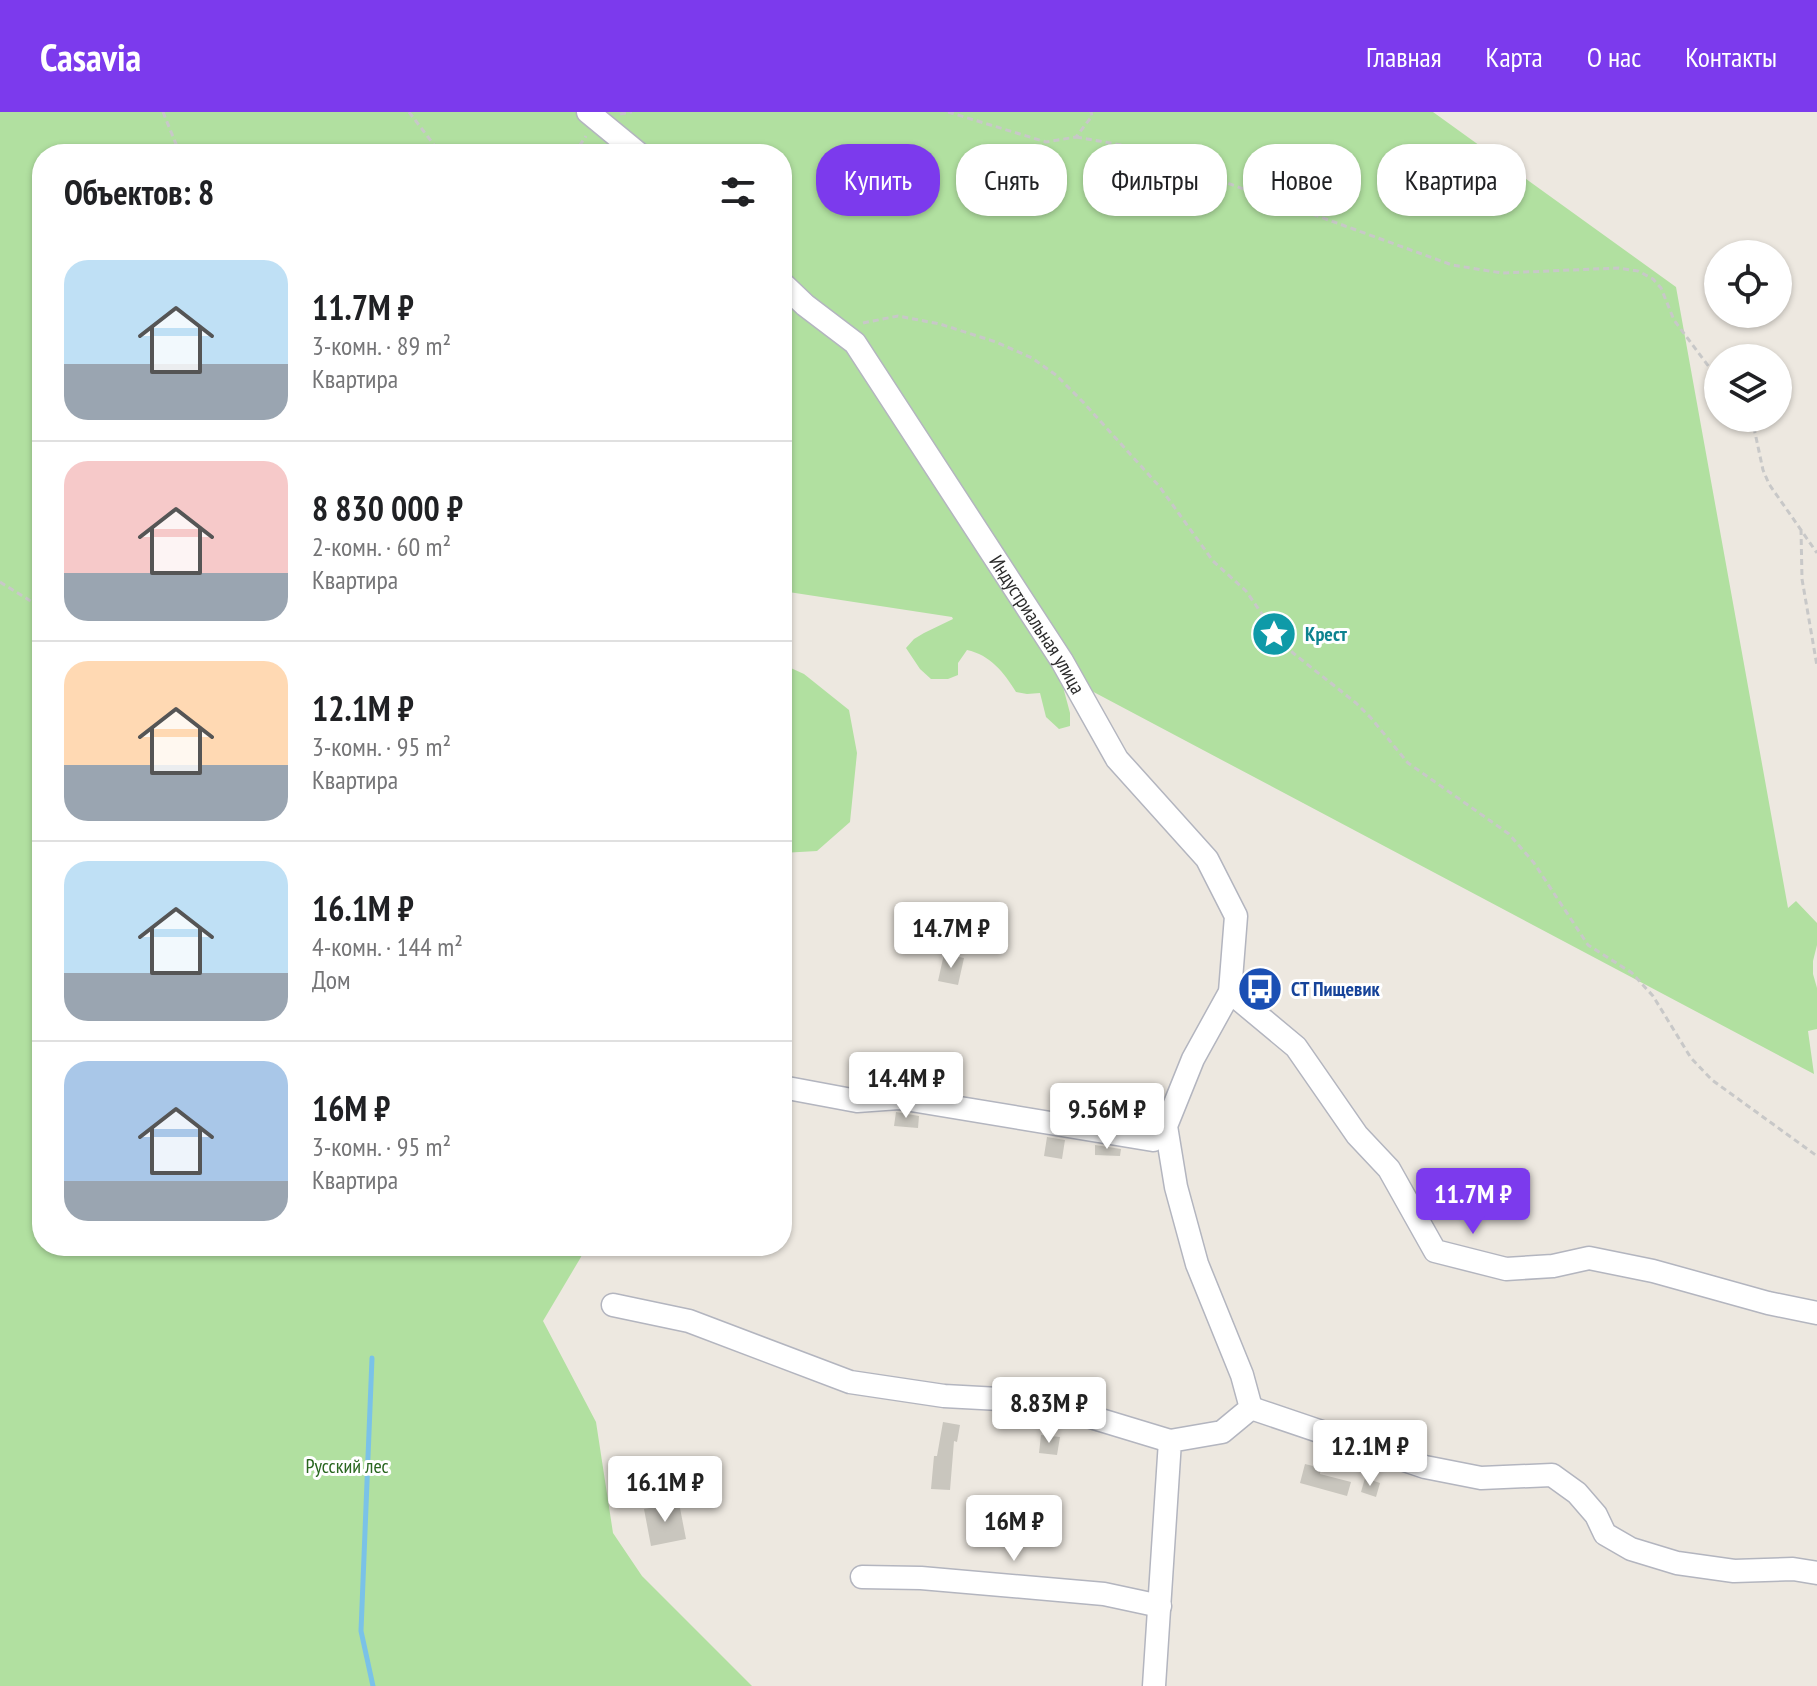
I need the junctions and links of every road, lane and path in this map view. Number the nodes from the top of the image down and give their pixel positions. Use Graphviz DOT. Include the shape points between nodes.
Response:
graph roads {
  1 [pos="163,112"];
  2 [pos="409,112"];
  3 [pos="588,112"];
  4 [pos="948,112"];
  5 [pos="1091,112"];
  6 [pos="1076,137"];
  7 [pos="176,144"];
  8 [pos="433,144"];
  9 [pos="627,144"];
  10 [pos="792,293"];
  11 [pos="836,329"];
  12 [pos="1704,360"];
  13 [pos="1755,432"];
  14 [pos="1801,529"];
  15 [pos="1817,553"];
  16 [pos="0,582"];
  17 [pos="32,602"];
  18 [pos="1817,666"];
  19 [pos="1230,992"];
  20 [pos="792,1089"];
  21 [pos="1166,1126"];
  22 [pos="1817,1156"];
  23 [pos="613,1305"];
  24 [pos="1817,1313"];
  25 [pos="1251,1408"];
  26 [pos="1170,1441"];
  27 [pos="1817,1573"];
  28 [pos="862,1577"];
  29 [pos="1160,1606"];
  30 [pos="1154,1686"];
  1 -- 7 [label="path"];
  2 -- 8 [label="path"];
  3 -- 9 [label="street"];
  4 -- 6 [label="path" via="1046,142"];
  5 -- 6 [label="path"];
  6 -- 12 [label="path" via="1139,148 1455,265 1502,273 1638,271 1661,288 1674,320"];
  10 -- 11 [label="street, Индустриальная улица"];
  11 -- 19 [label="street, Индустриальная улица" via="855,343 1062,661 1117,759 1207,859 1236,916"];
  11 -- 22 [label="path" via="898,316 940,324 996,342 1056,375 1159,486 1213,561 1246,591 1293,653 1356,703 1408,763 1509,834 1588,945 1632,973 1712,1080"];
  13 -- 14 [label="path" via="1769,484"];
  14 -- 15 [label="path"];
  14 -- 18 [label="path" via="1802,579"];
  16 -- 17 [label="path"];
  19 -- 21 [label="street" via="1193,1059"];
  19 -- 24 [label="street" via="1296,1047 1357,1135 1389,1169 1435,1251 1506,1269 1589,1258"];
  20 -- 21 [label="street" via="857,1101 899,1098 1153,1140"];
  21 -- 25 [label="street" via="1197,1264"];
  23 -- 26 [label="street" via="689,1321 850,1382 944,1396 1038,1401"];
  25 -- 26 [label="street" via="1222,1432"];
  25 -- 27 [label="street" via="1425,1467 1481,1478 1552,1475 1577,1493 1605,1534 1631,1549 1677,1563"];
  26 -- 29 [label="street"];
  28 -- 29 [label="street" via="1104,1594"];
  29 -- 30 [label="street"];
}
